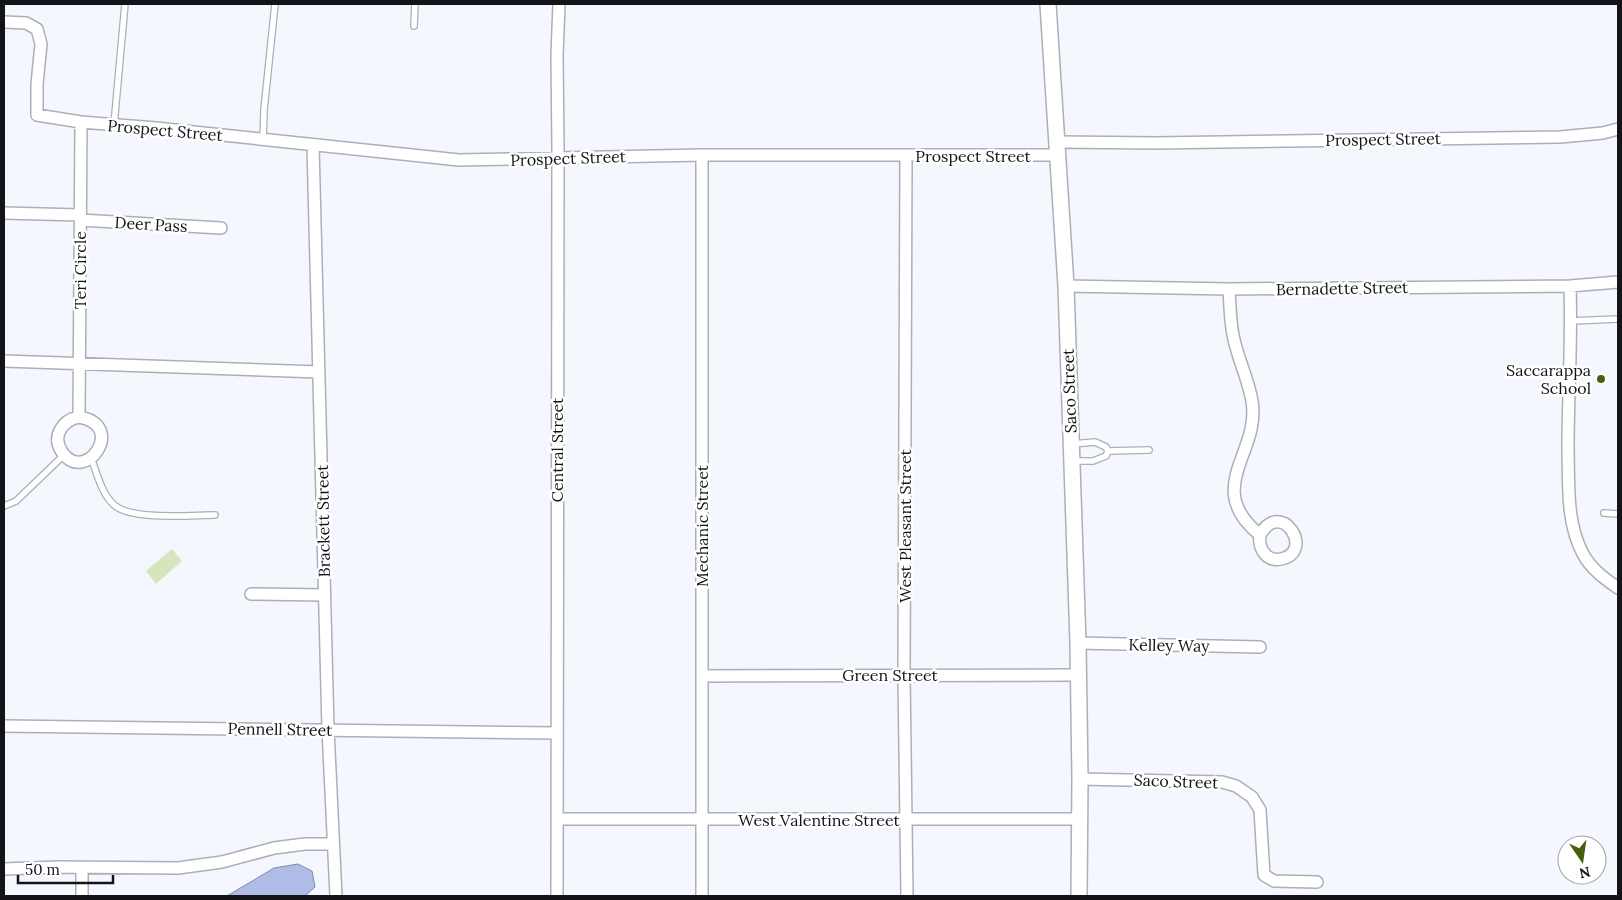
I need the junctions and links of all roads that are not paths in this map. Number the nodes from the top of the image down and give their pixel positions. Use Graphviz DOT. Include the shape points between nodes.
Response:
graph roads {
  1 [pos="125,4"];
  2 [pos="275,4"];
  3 [pos="415,4"];
  4 [pos="559,4"];
  5 [pos="1048,4"];
  6 [pos="4,22"];
  7 [pos="414,26"];
  8 [pos="81,122"];
  9 [pos="114,125"];
  10 [pos="1618,129"];
  11 [pos="263,140"];
  12 [pos="314,146"];
  13 [pos="1058,148"];
  14 [pos="702,155"];
  15 [pos="906,156"];
  16 [pos="558,158"];
  17 [pos="4,213"];
  18 [pos="80,218"];
  19 [pos="221,228"];
  20 [pos="1618,282"];
  21 [pos="1066,286"];
  22 [pos="1570,286"];
  23 [pos="1229,289"];
  24 [pos="1618,319"];
  25 [pos="1571,321"];
  26 [pos="4,361"];
  27 [pos="80,362"];
  28 [pos="319,372"];
  29 [pos="79,417"];
  30 [pos="1071,444"];
  31 [pos="1149,450"];
  32 [pos="1108,451"];
  33 [pos="64,455"];
  34 [pos="91,458"];
  35 [pos="1072,461"];
  36 [pos="4,506"];
  37 [pos="1604,514"];
  38 [pos="1618,514"];
  39 [pos="215,515"];
  40 [pos="1260,535"];
  41 [pos="1618,588"];
  42 [pos="251,594"];
  43 [pos="324,595"];
  44 [pos="1078,643"];
  45 [pos="1260,647"];
  46 [pos="904,675"];
  47 [pos="1078,675"];
  48 [pos="702,676"];
  49 [pos="4,726"];
  50 [pos="328,729"];
  51 [pos="557,733"];
  52 [pos="1080,779"];
  53 [pos="1080,818"];
  54 [pos="557,819"];
  55 [pos="702,820"];
  56 [pos="907,820"];
  57 [pos="333,844"];
  58 [pos="82,868"];
  59 [pos="4,869"];
  60 [pos="1317,882"];
  61 [pos="82,896"];
  62 [pos="336,896"];
  63 [pos="557,896"];
  64 [pos="702,896"];
  65 [pos="907,896"];
  66 [pos="1079,896"];
  1 -- 9 [label="lane"];
  2 -- 11 [label="lane"];
  3 -- 7 [label="lane"];
  4 -- 16 [label="street, Central Street"];
  5 -- 13 [label="main road, Saco Street"];
  6 -- 8 [label="street, Prospect Street" via="26,23 37,29 41,44 37,115"];
  8 -- 9 [label="street, Prospect Street"];
  8 -- 18 [label="street, Teri Circle"];
  9 -- 11 [label="street, Prospect Street"];
  10 -- 13 [label="street, Prospect Street" via="1560,137 1156,142"];
  11 -- 12 [label="street, Prospect Street"];
  12 -- 16 [label="street, Prospect Street" via="459,160"];
  12 -- 28 [label="street, Brackett Street"];
  13 -- 15 [label="street, Prospect Street"];
  13 -- 21 [label="main road, Saco Street"];
  14 -- 15 [label="street, Prospect Street"];
  14 -- 16 [label="street, Prospect Street"];
  14 -- 48 [label="street, Mechanic Street"];
  15 -- 46 [label="street, West Pleasant Street"];
  16 -- 51 [label="street, Central Street"];
  17 -- 18 [label="street, Deer Pass"];
  18 -- 19 [label="street, Deer Pass"];
  18 -- 27 [label="street, Teri Circle"];
  20 -- 22 [label="street, Bernadette Street"];
  21 -- 23 [label="street, Bernadette Street"];
  21 -- 30 [label="main road, Saco Street"];
  22 -- 23 [label="street, Bernadette Street"];
  22 -- 25 [label="street"];
  23 -- 40 [label="street" via="1233,335 1252,402 1252,424 1236,474 1234,492 1238,511"];
  24 -- 25 [label="lane"];
  25 -- 41 [label="street" via="1568,392 1569,488 1573,528 1584,555 1601,576"];
  26 -- 27 [label="street"];
  27 -- 28 [label="street"];
  27 -- 29 [label="street, Teri Circle"];
  28 -- 43 [label="street, Brackett Street"];
  29 -- 33 [label="street" via="61,428 58,442"];
  29 -- 34 [label="street" via="93,422 101,433 100,448"];
  30 -- 32 [label="lane" via="1095,442"];
  30 -- 35 [label="main road, Saco Street"];
  31 -- 32 [label="lane"];
  32 -- 35 [label="lane" via="1106,456 1093,461"];
  33 -- 34 [label="street" via="77,461"];
  33 -- 36 [label="lane" via="16,501"];
  34 -- 39 [label="lane" via="101,485 119,509 149,515"];
  35 -- 44 [label="main road, Saco Street"];
  37 -- 38 [label="lane"];
  42 -- 43 [label="street"];
  43 -- 50 [label="street, Brackett Street"];
  44 -- 45 [label="street, Kelley Way"];
  44 -- 47 [label="main road, Saco Street"];
  46 -- 47 [label="street, Green Street"];
  46 -- 48 [label="street, Green Street"];
  46 -- 56 [label="street, West Pleasant Street"];
  47 -- 52 [label="main road, Saco Street"];
  48 -- 55 [label="street, Mechanic Street"];
  49 -- 50 [label="street, Pennell Street"];
  50 -- 51 [label="street, Pennell Street"];
  50 -- 57 [label="street, Brackett Street"];
  51 -- 54 [label="street, Central Street"];
  52 -- 53 [label="main road, Saco Street"];
  52 -- 60 [label="street, Saco Street" via="1222,782 1236,786 1252,797 1260,810 1264,875 1274,881"];
  53 -- 56 [label="street, West Valentine Street"];
  53 -- 66 [label="main road, Saco Street"];
  54 -- 55 [label="street, West Valentine Street"];
  54 -- 63 [label="street, Central Street"];
  55 -- 56 [label="street, West Valentine Street"];
  55 -- 64 [label="street, Mechanic Street"];
  56 -- 65 [label="street, West Pleasant Street"];
  57 -- 58 [label="street" via="274,848 193,867"];
  57 -- 62 [label="street, Brackett Street"];
  58 -- 59 [label="street"];
  58 -- 61 [label="street"];
}
